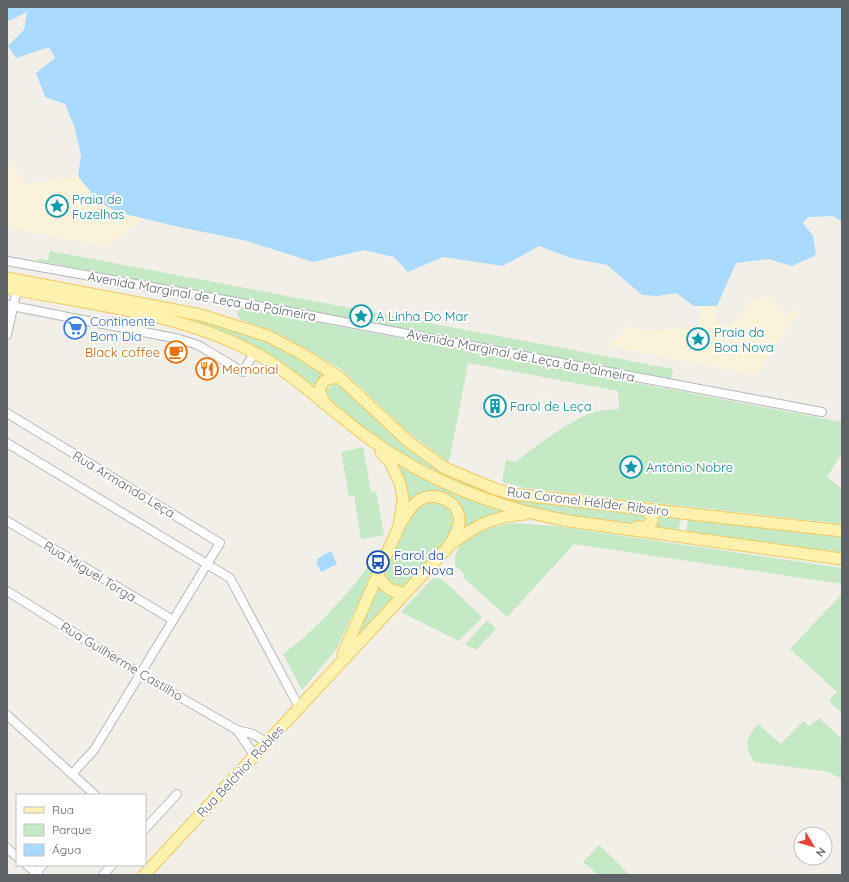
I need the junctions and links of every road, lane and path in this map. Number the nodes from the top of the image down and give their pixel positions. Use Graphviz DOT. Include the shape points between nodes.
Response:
graph roads {
  1 [pos="7,261"];
  2 [pos="7,278"];
  3 [pos="14,286"];
  4 [pos="10,305"];
  5 [pos="7,335"];
  6 [pos="254,352"];
  7 [pos="340,378"];
  8 [pos="325,405"];
  9 [pos="822,412"];
  10 [pos="7,413"];
  11 [pos="368,438"];
  12 [pos="7,443"];
  13 [pos="642,508"];
  14 [pos="530,513"];
  15 [pos="7,521"];
  16 [pos="399,526"];
  17 [pos="622,528"];
  18 [pos="842,531"];
  19 [pos="448,547"];
  20 [pos="842,559"];
  21 [pos="207,564"];
  22 [pos="378,575"];
  23 [pos="7,591"];
  24 [pos="404,593"];
  25 [pos="173,620"];
  26 [pos="336,666"];
  27 [pos="140,674"];
  28 [pos="299,707"];
  29 [pos="7,715"];
  30 [pos="237,730"];
  31 [pos="266,742"];
  32 [pos="254,755"];
  33 [pos="72,774"];
  34 [pos="93,794"];
  35 [pos="177,794"];
  36 [pos="146,828"];
  37 [pos="7,848"];
  38 [pos="16,856"];
  39 [pos="28,866"];
  40 [pos="42,866"];
  41 [pos="111,866"];
  42 [pos="36,874"];
  43 [pos="103,875"];
  44 [pos="144,875"];
  1 -- 9 [label="street, Avenida Marginal de Leça da Palmeira"];
  2 -- 3 [label="main road"];
  3 -- 4 [label="street"];
  3 -- 6 [label="main road, Rua Coronel Hélder Ribeiro" via="164,318 200,329"];
  3 -- 7 [label="main road, Rua Coronel Hélder Ribeiro" via="201,315 254,330 285,344"];
  4 -- 5 [label="street"];
  4 -- 6 [label="street" via="179,339 198,345 243,372"];
  6 -- 8 [label="main road, Rua Coronel Hélder Ribeiro" via="297,381"];
  7 -- 8 [label="main road" via="331,377 320,387"];
  7 -- 13 [label="main road, Rua Coronel Hélder Ribeiro" via="425,455 445,468 482,484 513,494"];
  8 -- 11 [label="main road, Rua Coronel Hélder Ribeiro"];
  10 -- 21 [label="street, Rua Armando Leça" via="220,543"];
  11 -- 14 [label="main road, Rua Coronel Hélder Ribeiro" via="409,465 459,491"];
  11 -- 16 [label="main road, Rua Belchior Robles" via="390,462 400,483 403,499"];
  12 -- 21 [label="street, Rua Armando Leça"];
  13 -- 17 [label="main road" via="652,515 652,522 649,525"];
  13 -- 18 [label="main road, Rua Coronel Hélder Ribeiro"];
  14 -- 17 [label="main road, Rua Coronel Hélder Ribeiro"];
  14 -- 19 [label="main road, Rua Belchior Robles" via="483,522"];
  15 -- 25 [label="street, Rua Miguel Torga"];
  16 -- 19 [label="main road, Rua Belchior Robles" via="416,502 431,496 446,500 453,504 459,516 456,535"];
  16 -- 22 [label="main road, Rua Belchior Robles"];
  17 -- 20 [label="main road, Rua Coronel Hélder Ribeiro"];
  19 -- 24 [label="main road, Rua Belchior Robles"];
  21 -- 25 [label="street, Rua Armando Leça"];
  21 -- 28 [label="street, Rua Armando Leça" via="230,578"];
  22 -- 24 [label="main road" via="383,584 394,592"];
  22 -- 26 [label="main road, Rua Belchior Robles"];
  23 -- 27 [label="street, Rua Guilherme Castilho"];
  24 -- 26 [label="main road, Rua Belchior Robles"];
  25 -- 27 [label="street, Rua Armando Leça"];
  26 -- 28 [label="main road, Rua Belchior Robles"];
  27 -- 30 [label="street, Rua Guilherme Castilho"];
  27 -- 33 [label="street, Rua Armando Leça" via="94,750"];
  28 -- 31 [label="main road, Rua Belchior Robles"];
  29 -- 33 [label="street"];
  30 -- 31 [label="street, Rua Guilherme Castilho" via="253,734"];
  30 -- 32 [label="street, Rua Guilherme Castilho"];
  31 -- 32 [label="main road, Rua Belchior Robles"];
  32 -- 44 [label="main road, Rua Belchior Robles"];
  33 -- 34 [label="street"];
  35 -- 36 [label="street"];
  37 -- 38 [label="street"];
  39 -- 42 [label="street"];
  40 -- 42 [label="street"];
  41 -- 43 [label="street"];
}
